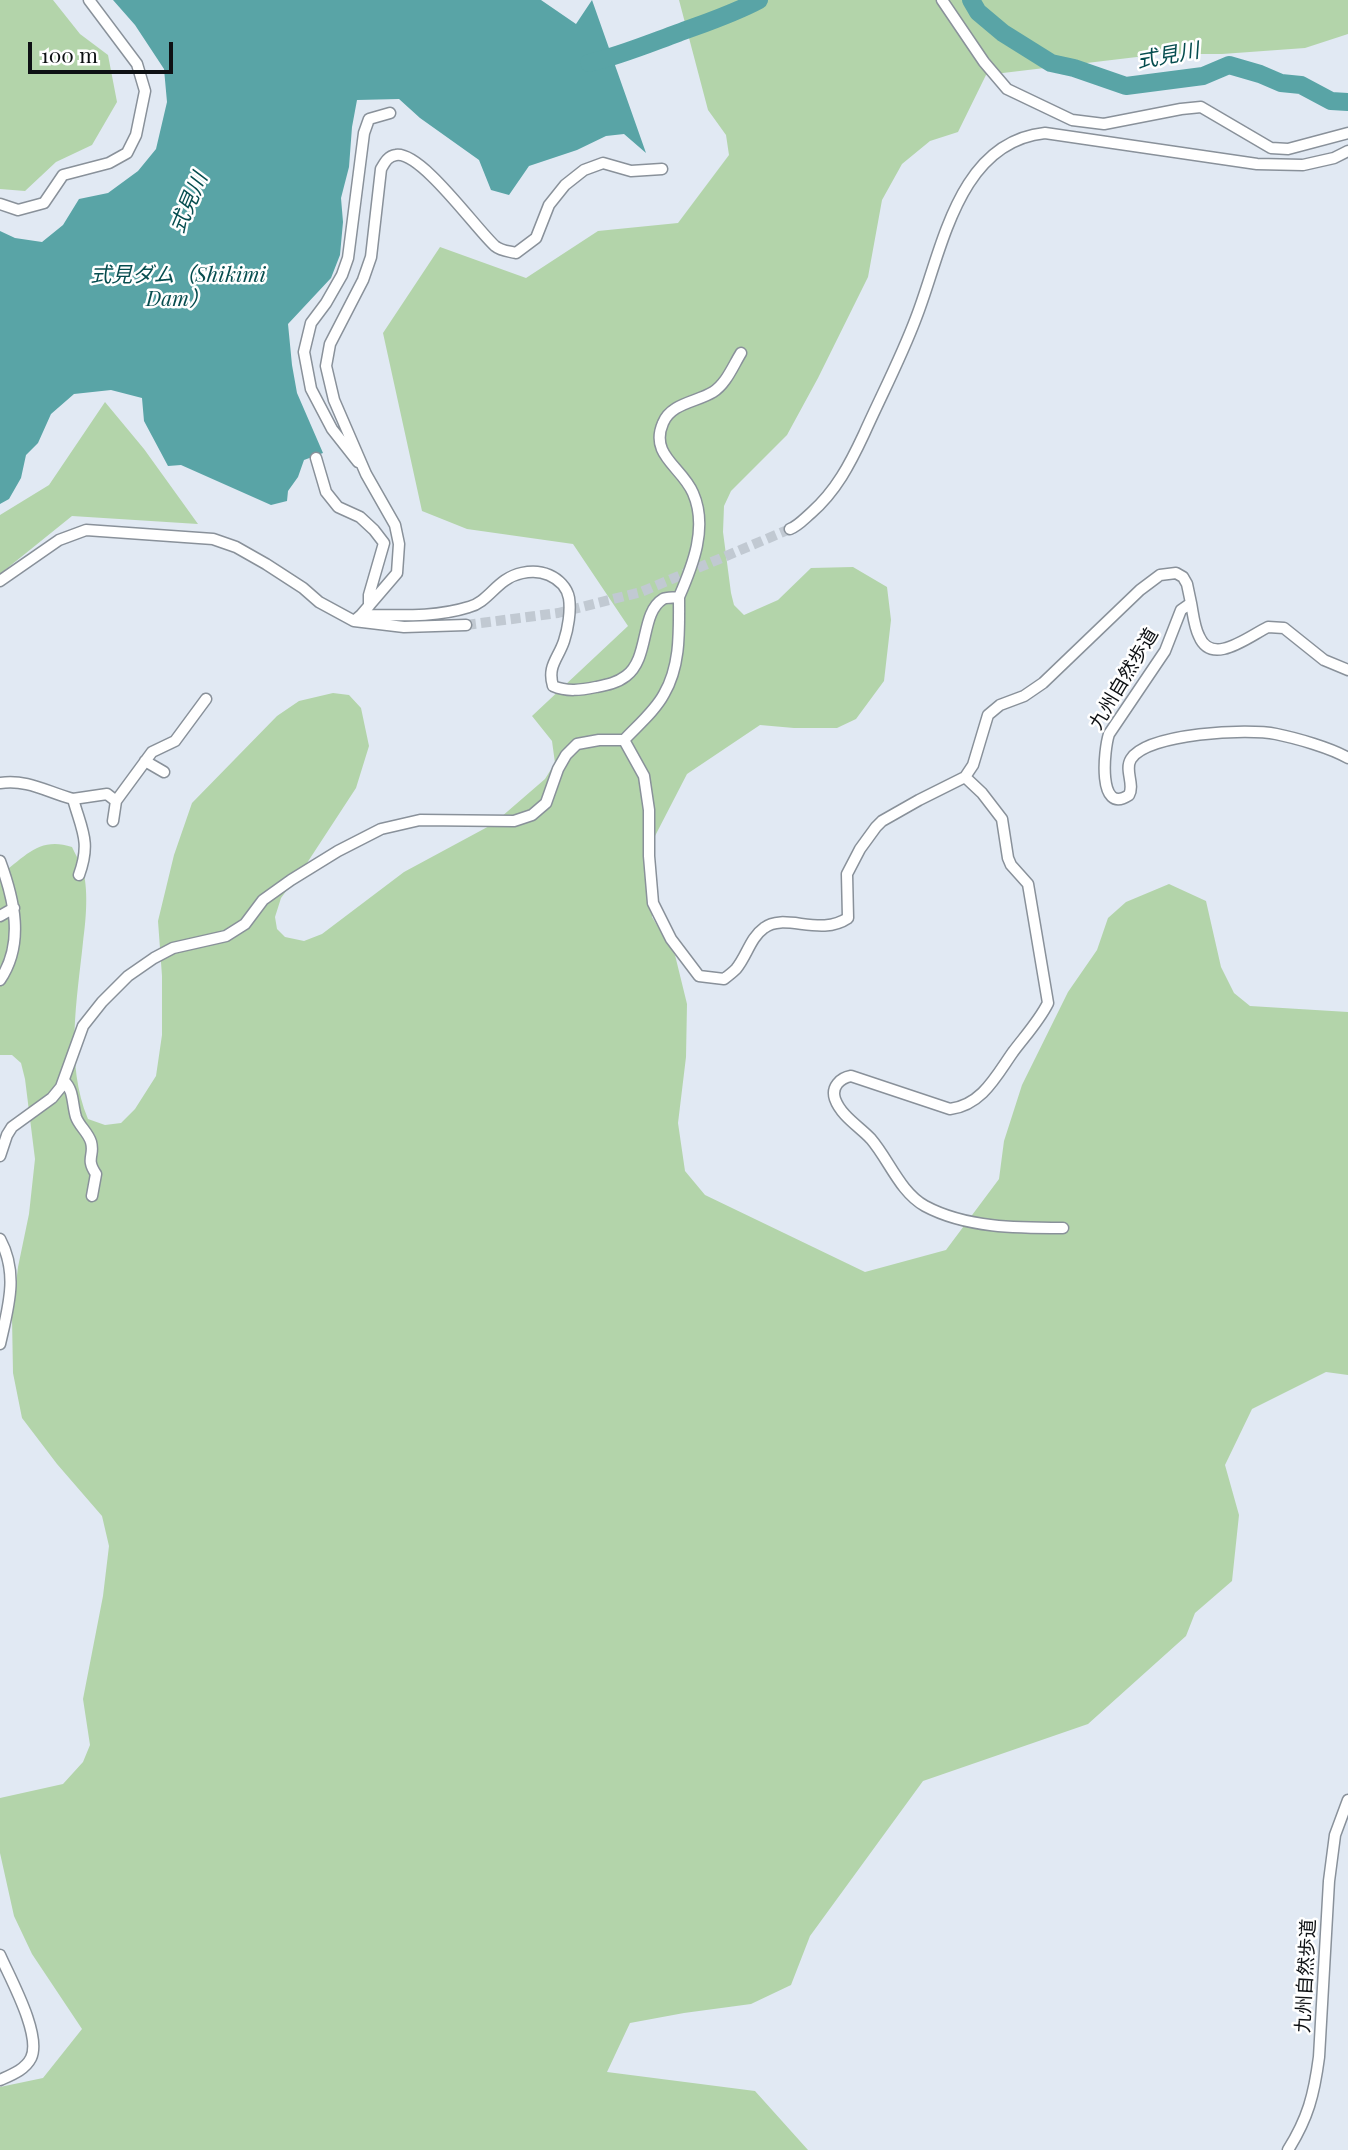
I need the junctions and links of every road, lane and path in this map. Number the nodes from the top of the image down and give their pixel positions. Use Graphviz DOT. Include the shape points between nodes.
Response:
graph roads {
  1 [pos="89,0"];
  2 [pos="942,0"];
  3 [pos="390,113"];
  4 [pos="1348,133"];
  5 [pos="1348,151"];
  6 [pos="662,169"];
  7 [pos="0,204"];
  8 [pos="741,353"];
  9 [pos="316,458"];
  10 [pos="364,468"];
  11 [pos="790,529"];
  12 [pos="0,581"];
  13 [pos="679,597"];
  14 [pos="1191,603"];
  15 [pos="369,606"];
  16 [pos="358,618"];
  17 [pos="466,625"];
  18 [pos="1348,670"];
  19 [pos="206,699"];
  20 [pos="624,740"];
  21 [pos="1348,758"];
  22 [pos="145,761"];
  23 [pos="164,772"];
  24 [pos="965,777"];
  25 [pos="0,783"];
  26 [pos="73,799"];
  27 [pos="116,801"];
  28 [pos="113,821"];
  29 [pos="0,860"];
  30 [pos="79,875"];
  31 [pos="14,908"];
  32 [pos="0,916"];
  33 [pos="0,979"];
  34 [pos="64,1081"];
  35 [pos="0,1156"];
  36 [pos="92,1196"];
  37 [pos="1063,1228"];
  38 [pos="0,1239"];
  39 [pos="0,1344"];
  40 [pos="1348,1800"];
  41 [pos="0,1955"];
  42 [pos="0,2081"];
  43 [pos="1288,2150"];
  1 -- 7 [label="street" via="137,64 145,91 136,135 127,153 109,163 63,175 44,204 18,210"];
  2 -- 4 [label="street" via="1007,89 1072,120 1104,124 1200,107 1271,148 1288,149"];
  3 -- 10 [label="street" via="369,119 348,258 311,323 303,352 311,390 332,429"];
  5 -- 11 [label="street" via="1303,165 1257,164 1045,133 1021,137 998,152 972,180 953,211 909,336 853,457 836,487"];
  6 -- 10 [label="street" via="631,171 603,163 584,170 548,205 536,238 516,253 496,247 416,162 404,155 387,159 380,169 371,257 330,344 326,366 334,400"];
  8 -- 13 [label="street" via="714,392 680,406 663,422 660,441 665,458 681,472 694,494 699,518 698,546"];
  9 -- 15 [label="street" via="326,492 338,507 360,517 384,543"];
  10 -- 15 [label="street" via="395,525 399,544 397,573"];
  12 -- 16 [label="street" via="59,540 86,530 213,539 266,564 319,602"];
  13 -- 16 [label="street" via="664,598 657,605 642,650 627,676 573,690 553,686 550,677 565,640 569,598 563,585 544,573 514,575 472,607"];
  13 -- 20 [label="street" via="679,636 669,683 663,697"];
  14 -- 18 [label="street" via="1198,635 1212,649 1223,650 1276,626 1324,660"];
  14 -- 21 [label="street, 九州自然歩道" via="1181,610 1165,652 1109,734 1104,755 1110,795 1118,799 1129,795 1129,766 1137,753 1176,737 1276,734"];
  14 -- 24 [label="street, 九州自然歩道" via="1187,584 1176,573 1160,575 1140,590 1043,683 988,715"];
  15 -- 16 [label="street"];
  16 -- 17 [label="street" via="404,627"];
  19 -- 22 [label="street" via="175,741 152,752"];
  20 -- 24 [label="street" via="644,776 653,903 691,966 699,976 711,978 724,979 736,969 764,927 776,922 822,927 848,918 848,874 876,827"];
  20 -- 34 [label="street" via="577,744 558,769 546,803 532,815 514,821 420,820 382,829 291,880 226,936 173,948 153,958 128,976 83,1027"];
  22 -- 23 [label="street"];
  22 -- 27 [label="street"];
  24 -- 37 [label="street" via="1002,819 1008,858 1028,884 1048,1003 999,1075 962,1108 950,1109 851,1076 838,1082 835,1099 906,1191 923,1205 974,1222"];
  25 -- 26 [label="street" via="27,782"];
  26 -- 27 [label="street" via="107,794"];
  26 -- 30 [label="street" via="86,845"];
  27 -- 28 [label="street"];
  29 -- 31 [label="street"];
  31 -- 32 [label="street"];
  31 -- 33 [label="street" via="11,957"];
  34 -- 35 [label="street" via="52,1098 12,1127"];
  34 -- 36 [label="street" via="71,1087 76,1121 92,1146 89,1164 96,1174"];
  38 -- 39 [label="street" via="11,1281"];
  40 -- 43 [label="street, 九州自然歩道" via="1335,1835 1329,1881 1315,2085 1308,2113"];
  41 -- 42 [label="street" via="33,2045 24,2066"];
}
